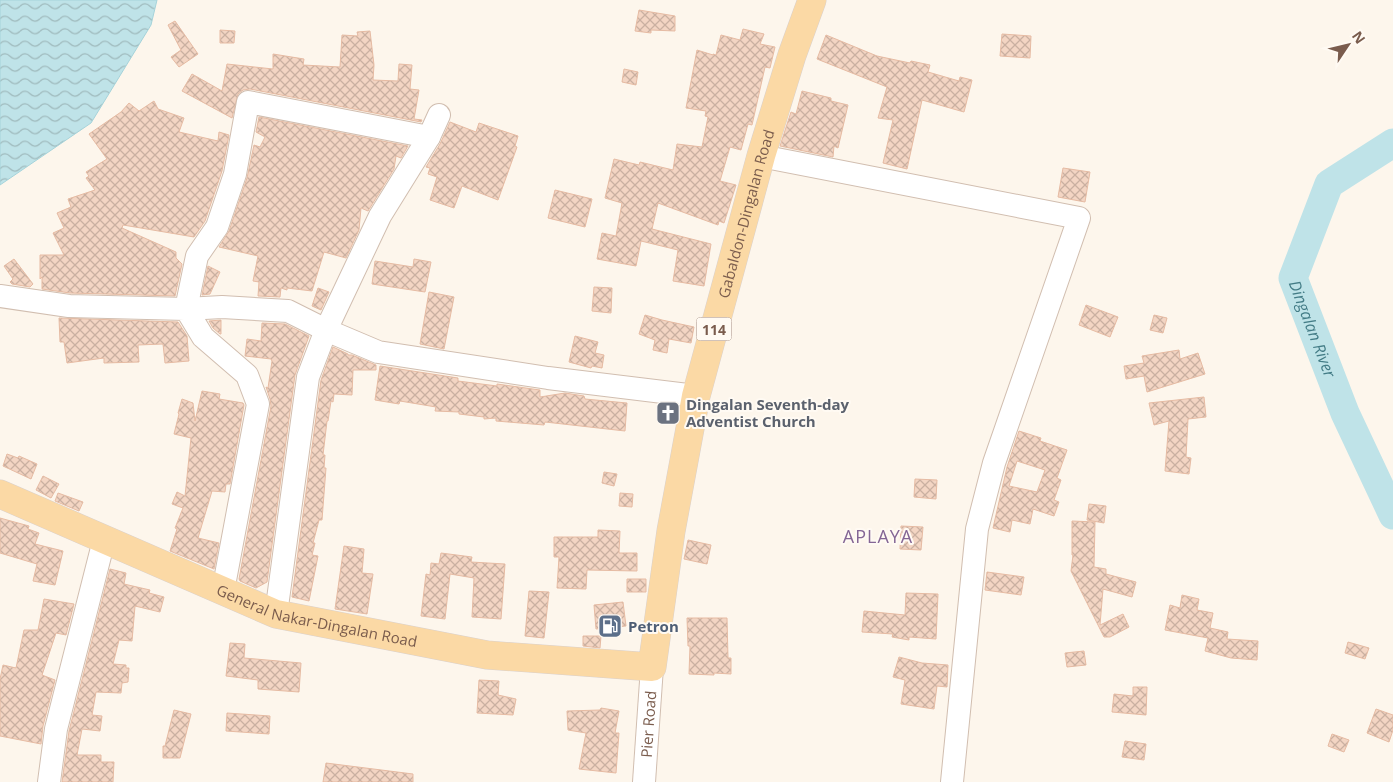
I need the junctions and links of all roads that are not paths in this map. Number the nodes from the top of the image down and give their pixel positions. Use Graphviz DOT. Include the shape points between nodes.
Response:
graph roads {
  1 [pos="812,0"];
  2 [pos="439,115"];
  3 [pos="429,137"];
  4 [pos="760,156"];
  5 [pos="0,296"];
  6 [pos="186,309"];
  7 [pos="326,330"];
  8 [pos="696,396"];
  9 [pos="0,494"];
  10 [pos="104,540"];
  11 [pos="223,591"];
  12 [pos="276,614"];
  13 [pos="652,667"];
  14 [pos="49,782"];
  15 [pos="644,782"];
  16 [pos="952,782"];
  1 -- 4 [label="main road, Gabaldon-Dingalan Road / 114"];
  2 -- 3 [label="street"];
  3 -- 6 [label="street" via="248,102 235,174 217,227 197,256"];
  3 -- 7 [label="street" via="380,216"];
  4 -- 8 [label="main road, Gabaldon-Dingalan Road / 114"];
  4 -- 16 [label="street" via="1079,218 994,463 977,529"];
  5 -- 6 [label="street" via="69,306"];
  6 -- 7 [label="street" via="222,306 288,311"];
  6 -- 11 [label="street" via="203,337 247,375 258,404"];
  7 -- 8 [label="street" via="378,352"];
  7 -- 12 [label="street" via="308,377"];
  8 -- 13 [label="main road, Gabaldon-Dingalan Road / 114" via="670,531"];
  9 -- 10 [label="main road, General Nakar-Dingalan Road"];
  10 -- 11 [label="main road, General Nakar-Dingalan Road"];
  10 -- 14 [label="street" via="56,729"];
  11 -- 12 [label="main road, General Nakar-Dingalan Road"];
  12 -- 13 [label="main road, General Nakar-Dingalan Road" via="487,655"];
  13 -- 15 [label="street, Pier Road"];
}
